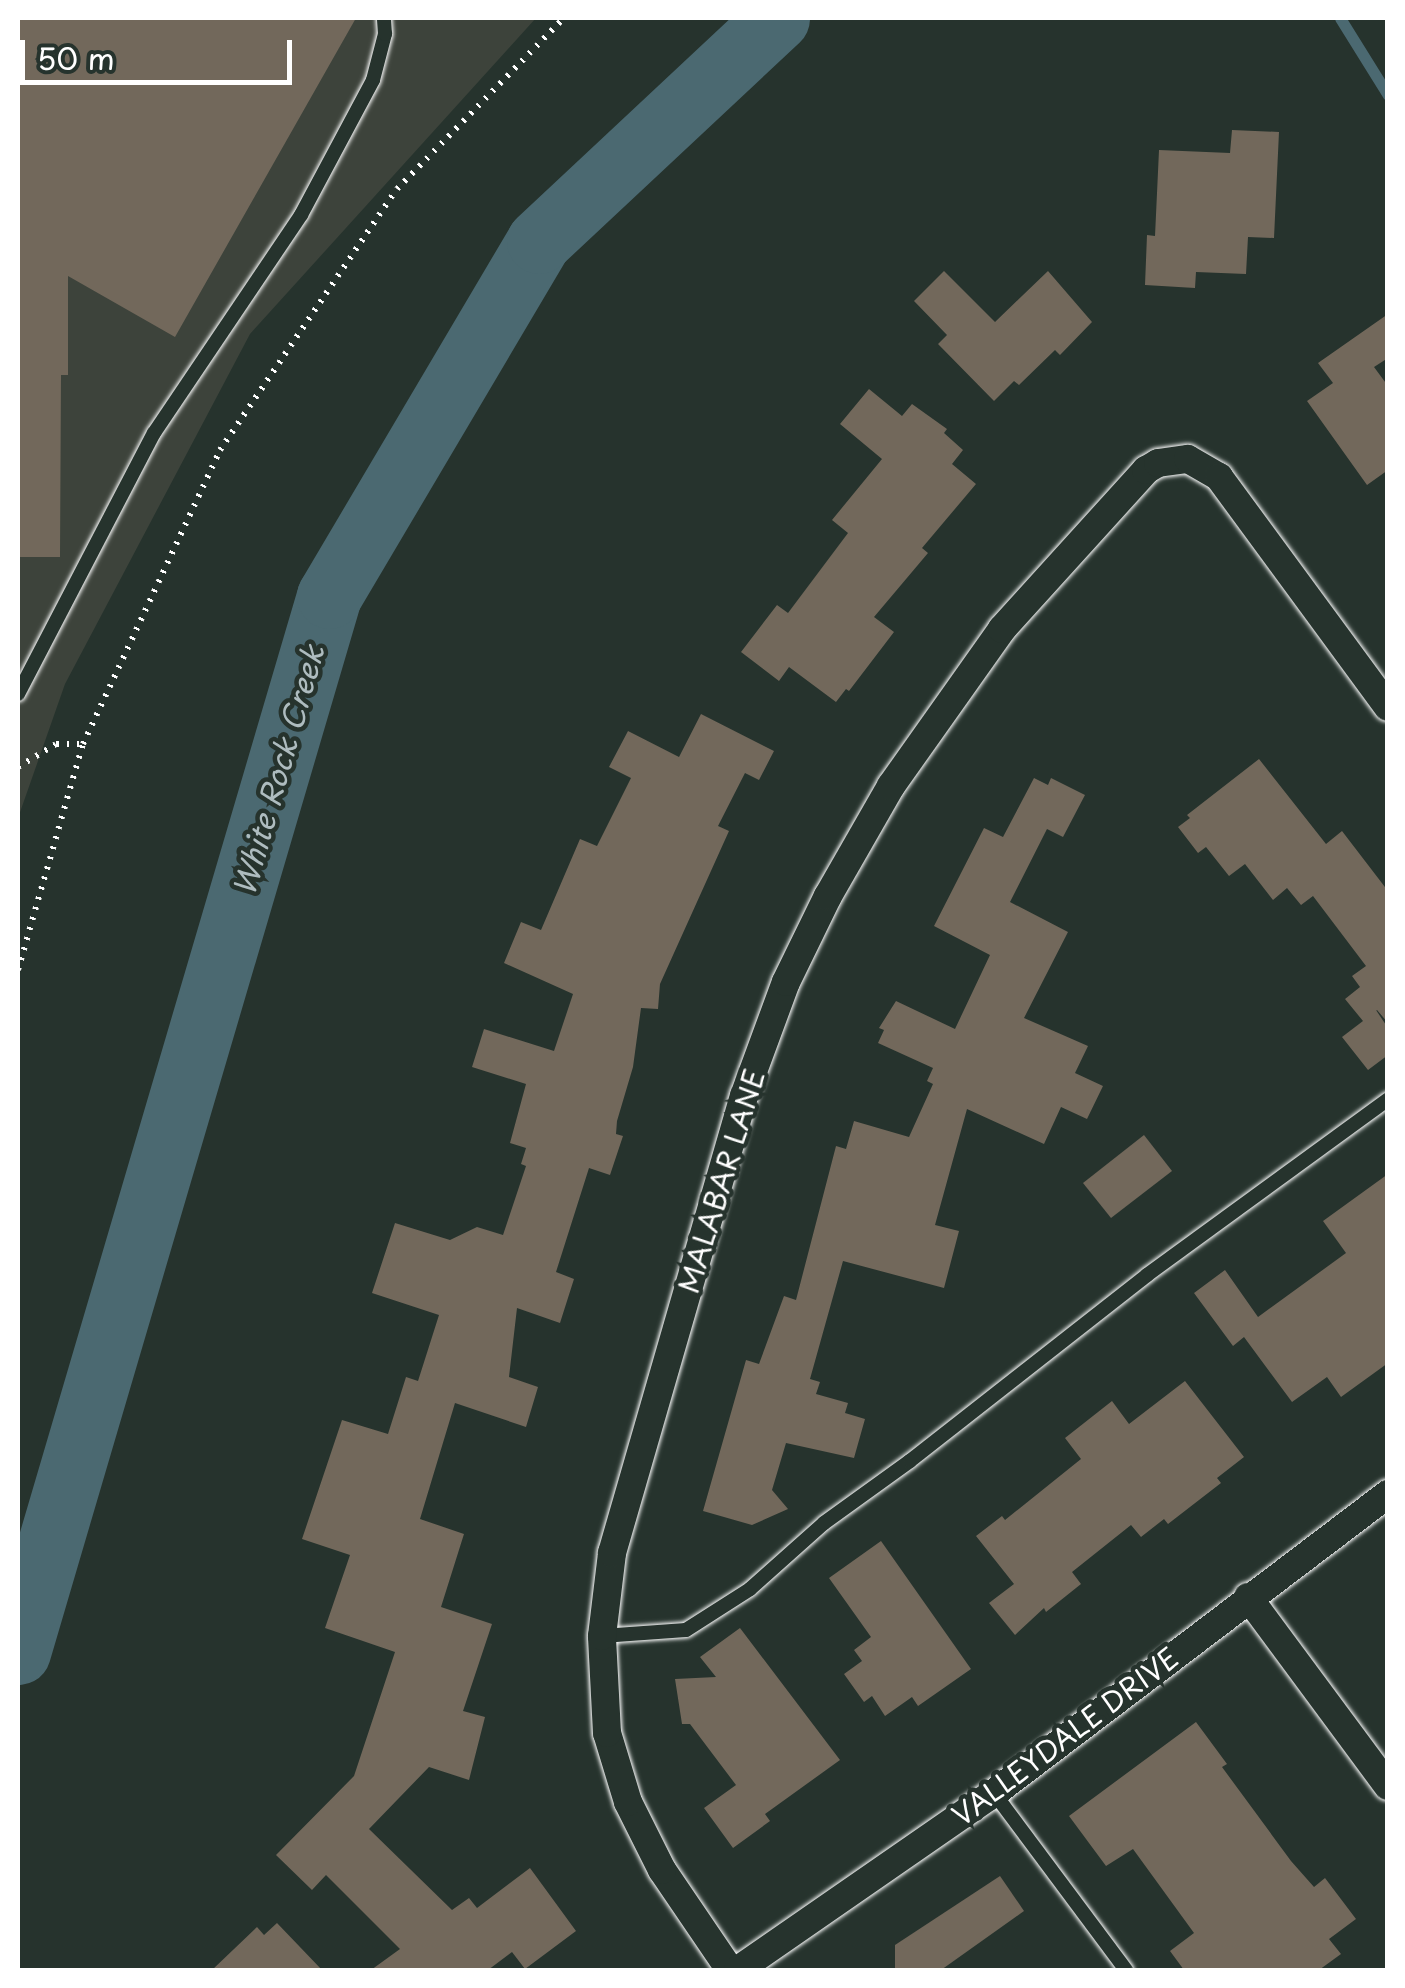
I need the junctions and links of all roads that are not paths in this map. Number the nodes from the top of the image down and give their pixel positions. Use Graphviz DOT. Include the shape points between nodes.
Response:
graph roads {
  1 [pos="384,18"];
  2 [pos="18,694"];
  3 [pos="1388,707"];
  4 [pos="1388,1100"];
  5 [pos="1388,1494"];
  6 [pos="1248,1597"];
  7 [pos="602,1636"];
  8 [pos="1388,1786"];
  9 [pos="994,1793"];
  10 [pos="734,1970"];
  11 [pos="1126,1970"];
  1 -- 2 [label="lane" via="373,80 309,200 154,433"];
  3 -- 7 [label="street, MALABAR LANE" via="1219,476 1188,459 1171,458 1146,470 1002,629 891,786 786,982 744,1096 612,1552"];
  4 -- 7 [label="lane" via="824,1523 750,1589 686,1630"];
  5 -- 6 [label="street, VALLEYDALE DRIVE"];
  6 -- 8 [label="street"];
  6 -- 9 [label="street, VALLEYDALE DRIVE"];
  7 -- 10 [label="street, MALABAR LANE" via="607,1733 628,1802 662,1870"];
  9 -- 10 [label="street, VALLEYDALE DRIVE"];
  9 -- 11 [label="lane"];
}
